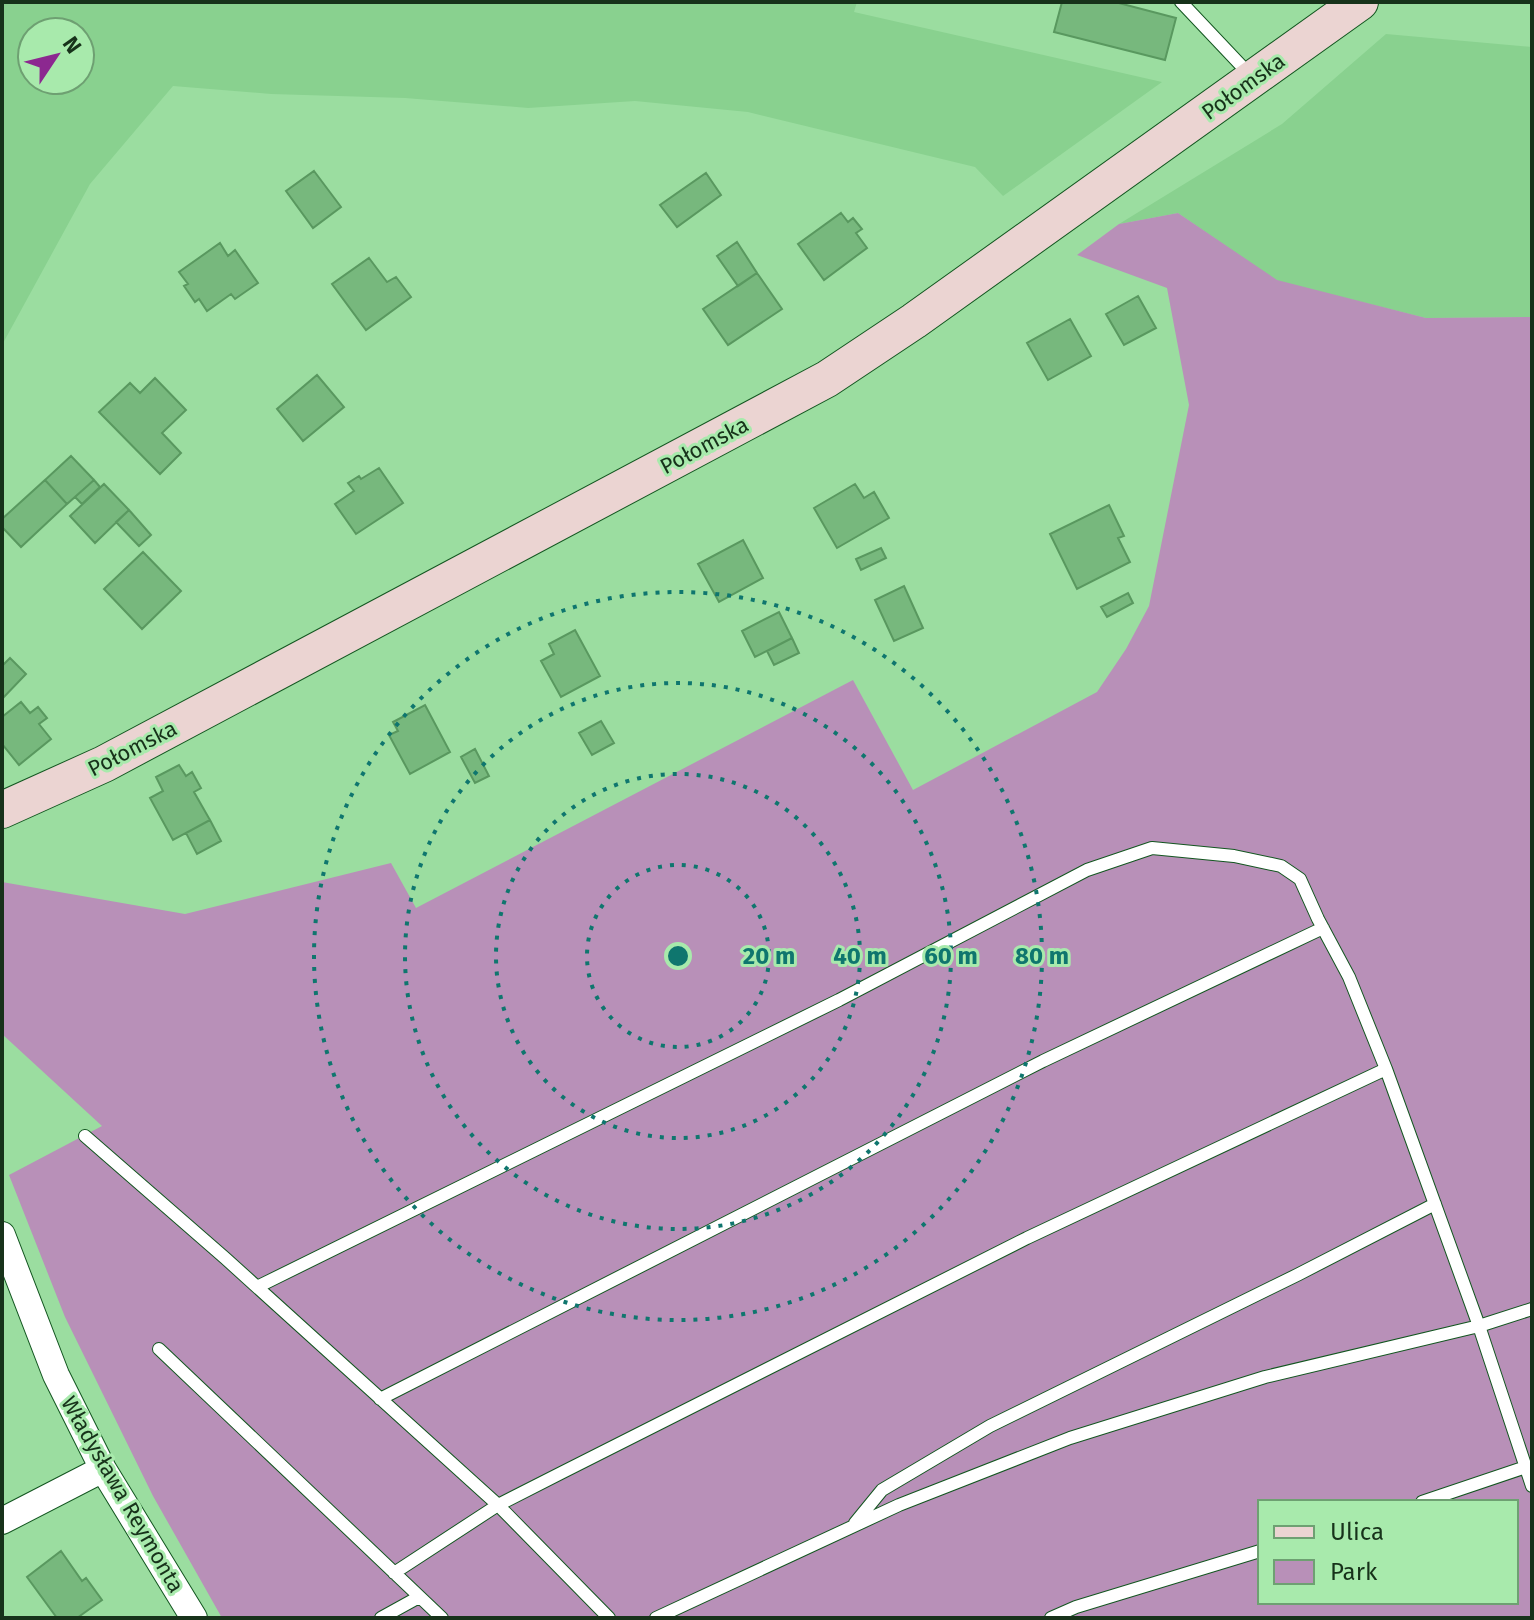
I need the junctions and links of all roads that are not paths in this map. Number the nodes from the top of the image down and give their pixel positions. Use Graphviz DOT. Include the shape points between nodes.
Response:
graph roads {
  1 [pos="1181,2"];
  2 [pos="1360,2"];
  3 [pos="1253,79"];
  4 [pos="2,810"];
  5 [pos="1323,928"];
  6 [pos="1386,1069"];
  7 [pos="85,1136"];
  8 [pos="1435,1204"];
  9 [pos="2,1235"];
  10 [pos="257,1287"];
  11 [pos="1532,1309"];
  12 [pos="1479,1326"];
  13 [pos="159,1349"];
  14 [pos="380,1399"];
  15 [pos="1526,1467"];
  16 [pos="103,1469"];
  17 [pos="1532,1486"];
  18 [pos="1428,1500"];
  19 [pos="498,1505"];
  20 [pos="2,1521"];
  21 [pos="853,1526"];
  22 [pos="1258,1552"];
  23 [pos="394,1573"];
  24 [pos="419,1597"];
  25 [pos="1078,1612"];
  26 [pos="194,1618"];
  27 [pos="381,1618"];
  28 [pos="442,1618"];
  29 [pos="609,1618"];
  30 [pos="656,1618"];
  31 [pos="1051,1618"];
  1 -- 3 [label="lane"];
  2 -- 3 [label="street, Połomska"];
  3 -- 4 [label="street, Połomska" via="827,379 104,764"];
  5 -- 6 [label="lane"];
  5 -- 10 [label="lane" via="1300,879 1281,866 1152,848 1087,870 839,1000"];
  5 -- 14 [label="lane" via="1043,1061"];
  6 -- 8 [label="lane"];
  6 -- 19 [label="lane" via="1027,1238"];
  7 -- 10 [label="lane"];
  8 -- 12 [label="lane"];
  8 -- 21 [label="lane" via="990,1426 882,1490"];
  9 -- 16 [label="street, Władysława Reymonta" via="56,1375"];
  10 -- 14 [label="lane"];
  11 -- 12 [label="lane"];
  12 -- 15 [label="lane"];
  12 -- 21 [label="lane" via="1265,1377 1085,1433"];
  13 -- 23 [label="lane"];
  14 -- 19 [label="lane"];
  15 -- 17 [label="lane"];
  15 -- 18 [label="lane"];
  16 -- 20 [label="street"];
  16 -- 26 [label="street, Władysława Reymonta"];
  19 -- 23 [label="lane"];
  19 -- 29 [label="lane"];
  21 -- 30 [label="lane"];
  22 -- 25 [label="lane"];
  23 -- 24 [label="lane"];
  24 -- 27 [label="lane"];
  24 -- 28 [label="lane"];
  25 -- 31 [label="lane"];
}
